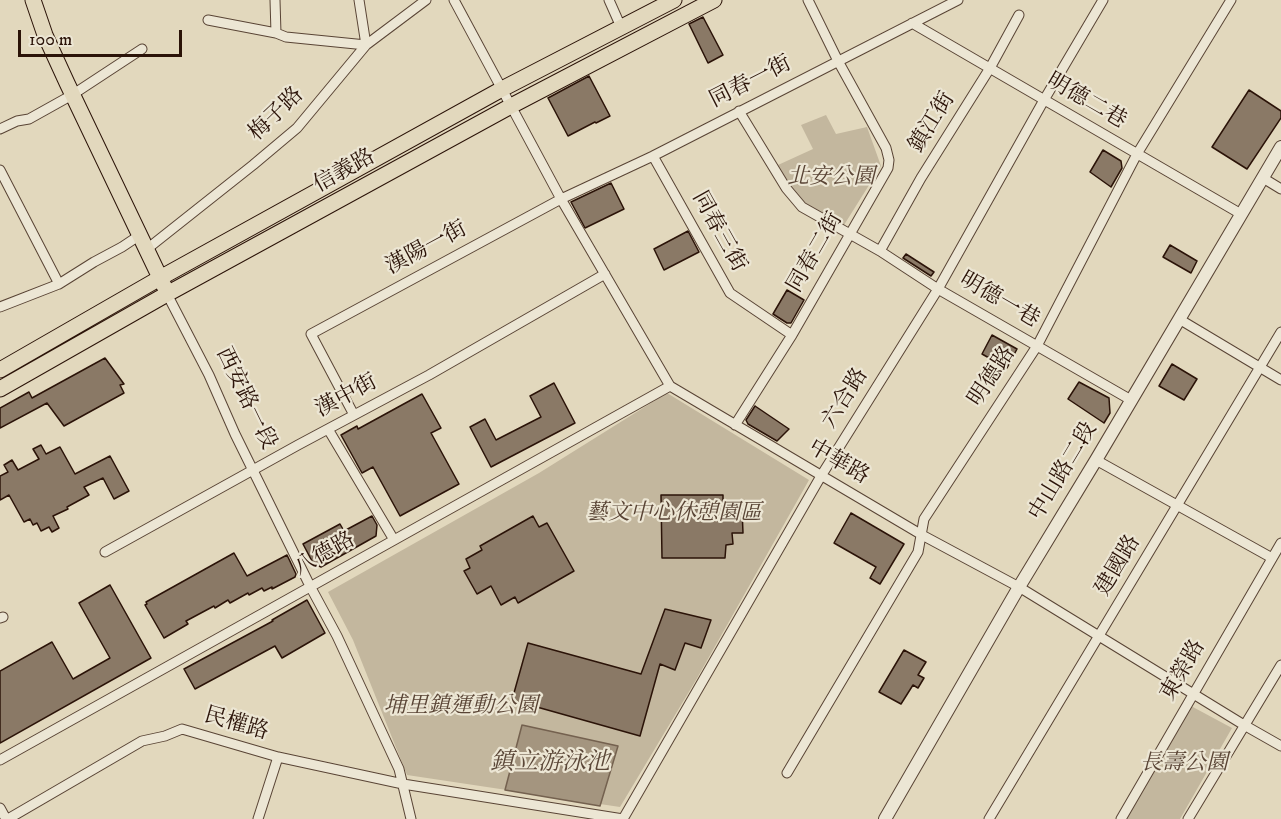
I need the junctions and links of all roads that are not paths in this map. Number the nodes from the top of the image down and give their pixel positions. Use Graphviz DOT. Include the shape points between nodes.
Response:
graph roads {
  1 [pos="33,0"];
  2 [pos="275,0"];
  3 [pos="359,0"];
  4 [pos="426,0"];
  5 [pos="454,0"];
  6 [pos="609,0"];
  7 [pos="674,0"];
  8 [pos="714,0"];
  9 [pos="808,0"];
  10 [pos="958,0"];
  11 [pos="1103,0"];
  12 [pos="1231,0"];
  13 [pos="1019,15"];
  14 [pos="208,20"];
  15 [pos="912,23"];
  16 [pos="621,27"];
  17 [pos="276,33"];
  18 [pos="366,45"];
  19 [pos="142,49"];
  20 [pos="838,61"];
  21 [pos="990,68"];
  22 [pos="502,89"];
  23 [pos="72,95"];
  24 [pos="1044,100"];
  25 [pos="511,106"];
  26 [pos="740,111"];
  27 [pos="0,129"];
  28 [pos="1281,147"];
  29 [pos="1137,154"];
  30 [pos="653,156"];
  31 [pos="0,170"];
  32 [pos="1263,178"];
  33 [pos="1281,189"];
  34 [pos="561,199"];
  35 [pos="1241,214"];
  36 [pos="849,234"];
  37 [pos="144,242"];
  38 [pos="880,251"];
  39 [pos="605,274"];
  40 [pos="160,278"];
  41 [pos="59,284"];
  42 [pos="938,289"];
  43 [pos="167,294"];
  44 [pos="0,307"];
  45 [pos="1179,319"];
  46 [pos="1281,332"];
  47 [pos="792,334"];
  48 [pos="1037,346"];
  49 [pos="1260,368"];
  50 [pos="0,370"];
  51 [pos="1281,380"];
  52 [pos="670,386"];
  53 [pos="0,389"];
  54 [pos="1131,400"];
  55 [pos="354,415"];
  56 [pos="735,425"];
  57 [pos="328,429"];
  58 [pos="1096,460"];
  59 [pos="254,470"];
  60 [pos="821,476"];
  61 [pos="1178,505"];
  62 [pos="922,535"];
  63 [pos="393,540"];
  64 [pos="1281,543"];
  65 [pos="105,552"];
  66 [pos="1272,558"];
  67 [pos="310,586"];
  68 [pos="1018,587"];
  69 [pos="1099,635"];
  70 [pos="1281,665"];
  71 [pos="1193,694"];
  72 [pos="1244,725"];
  73 [pos="1281,746"];
  74 [pos="278,757"];
  75 [pos="0,760"];
  76 [pos="787,773"];
  77 [pos="403,784"];
  78 [pos="0,808"];
  79 [pos="7,819"];
  80 [pos="258,819"];
  81 [pos="411,819"];
  82 [pos="623,819"];
  83 [pos="885,819"];
  84 [pos="989,819"];
  85 [pos="1121,819"];
  86 [pos="1190,819"];
  1 -- 23 [label="main road, 西安路一段"];
  2 -- 17 [label="street"];
  3 -- 18 [label="street"];
  4 -- 18 [label="street, 梅子路"];
  5 -- 22 [label="street, 中華路"];
  6 -- 16 [label="street"];
  7 -- 16 [label="main road, 信義路"];
  8 -- 25 [label="main road, 信義路"];
  9 -- 20 [label="street, 同春二街"];
  10 -- 15 [label="street, 同春一街"];
  11 -- 24 [label="street, 六合路"];
  12 -- 29 [label="street, 明德路"];
  13 -- 21 [label="street, 鎮江街"];
  14 -- 17 [label="street"];
  15 -- 20 [label="street, 同春一街"];
  15 -- 21 [label="street, 明德二巷"];
  16 -- 22 [label="main road, 信義路"];
  17 -- 18 [label="street"];
  18 -- 37 [label="street, 梅子路" via="297,128 253,165"];
  19 -- 23 [label="street"];
  20 -- 26 [label="street, 同春一街"];
  20 -- 36 [label="street, 同春二街" via="889,160"];
  21 -- 24 [label="street, 明德二巷"];
  21 -- 38 [label="street, 鎮江街"];
  22 -- 25 [label="street, 中華路"];
  22 -- 40 [label="main road, 信義路"];
  23 -- 27 [label="street" via="30,119"];
  23 -- 37 [label="main road, 西安路一段"];
  24 -- 29 [label="street, 明德二巷"];
  24 -- 42 [label="street, 六合路"];
  25 -- 34 [label="street, 中華路"];
  25 -- 43 [label="main road, 信義路"];
  26 -- 30 [label="street, 同春一街"];
  26 -- 36 [label="street, 明德一巷" via="786,188 802,207"];
  28 -- 32 [label="street, 中山路二段"];
  29 -- 35 [label="street, 明德二巷"];
  29 -- 48 [label="street, 明德路"];
  30 -- 34 [label="street, 同春一街"];
  30 -- 47 [label="street, 同春三街" via="730,293"];
  31 -- 41 [label="street"];
  32 -- 33 [label="street"];
  32 -- 35 [label="street, 中山路二段"];
  34 -- 39 [label="street, 中華路"];
  34 -- 55 [label="street, 漢陽一街" via="311,334"];
  35 -- 45 [label="street, 中山路二段"];
  36 -- 38 [label="street, 明德一巷"];
  36 -- 47 [label="street, 同春二街"];
  37 -- 40 [label="main road, 西安路一段"];
  37 -- 41 [label="street, 梅子路" via="122,247"];
  38 -- 42 [label="street, 明德一巷"];
  39 -- 52 [label="street, 中華路"];
  39 -- 55 [label="street, 漢中街"];
  40 -- 43 [label="main road, 西安路一段"];
  40 -- 50 [label="main road, 信義路"];
  41 -- 44 [label="street, 梅子路"];
  42 -- 48 [label="street, 明德一巷"];
  42 -- 60 [label="street, 六合路"];
  43 -- 53 [label="main road, 信義路"];
  43 -- 59 [label="street, 西安路一段"];
  45 -- 49 [label="street"];
  45 -- 54 [label="street, 中山路二段"];
  46 -- 49 [label="street, 建國路"];
  47 -- 56 [label="street, 同春二街"];
  48 -- 54 [label="street, 明德一巷"];
  48 -- 62 [label="street, 明德路" via="924,519"];
  49 -- 51 [label="street"];
  49 -- 61 [label="street, 建國路"];
  52 -- 56 [label="street, 中華路"];
  52 -- 63 [label="street, 八德路"];
  54 -- 58 [label="street, 中山路二段"];
  55 -- 57 [label="street, 漢中街"];
  56 -- 60 [label="street, 中華路"];
  57 -- 59 [label="street, 漢中街"];
  57 -- 63 [label="street"];
  58 -- 61 [label="street"];
  58 -- 68 [label="street, 中山路二段"];
  59 -- 65 [label="street, 漢中街"];
  59 -- 67 [label="street, 西安路一段"];
  60 -- 62 [label="street, 中華路"];
  60 -- 82 [label="street, 六合路"];
  61 -- 66 [label="street"];
  61 -- 69 [label="street, 建國路"];
  62 -- 68 [label="street, 中華路"];
  62 -- 76 [label="street, 明德路" via="918,552"];
  63 -- 67 [label="street, 八德路"];
  64 -- 66 [label="street, 東榮路"];
  66 -- 71 [label="street, 東榮路"];
  67 -- 75 [label="street, 八德路"];
  67 -- 77 [label="street, 西安路一段" via="338,636"];
  68 -- 69 [label="street, 中華路"];
  68 -- 83 [label="street, 中山路二段"];
  69 -- 71 [label="street, 中華路"];
  69 -- 84 [label="street, 建國路"];
  70 -- 72 [label="street"];
  71 -- 72 [label="street, 中華路"];
  71 -- 85 [label="street, 東榮路"];
  72 -- 73 [label="street, 中華路"];
  72 -- 86 [label="street"];
  74 -- 77 [label="street, 民權路"];
  74 -- 79 [label="street, 民權路" via="182,729 142,741"];
  74 -- 80 [label="street"];
  77 -- 81 [label="street, 西安路一段"];
  77 -- 82 [label="street, 民權路"];
  78 -- 79 [label="street"];
}
